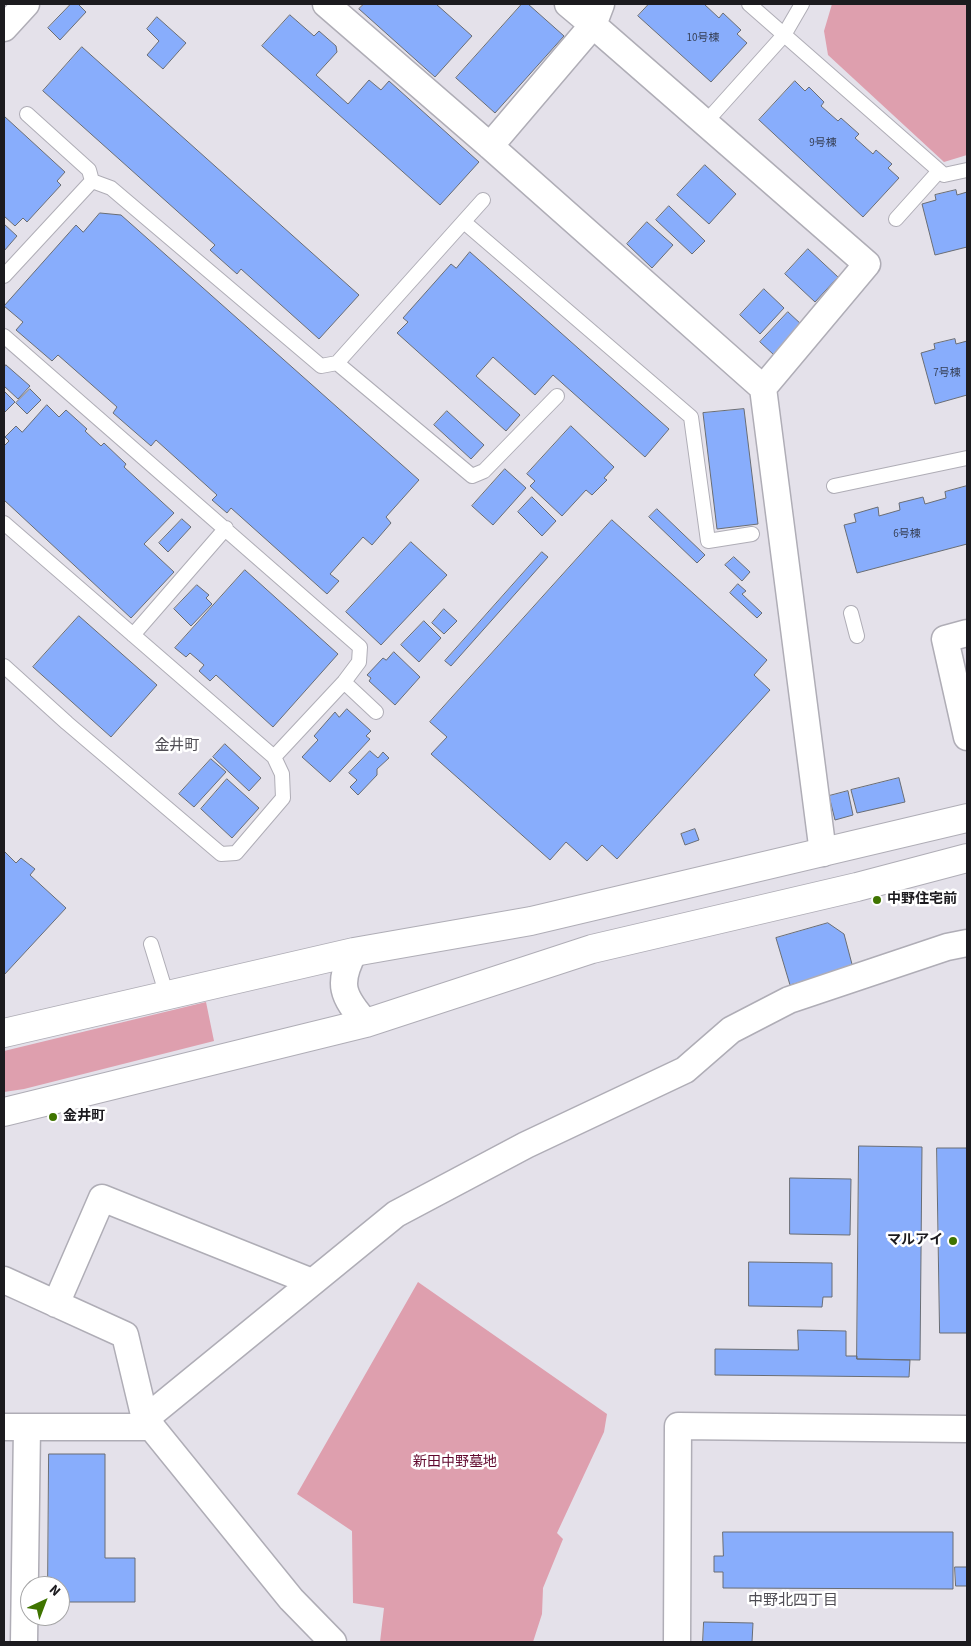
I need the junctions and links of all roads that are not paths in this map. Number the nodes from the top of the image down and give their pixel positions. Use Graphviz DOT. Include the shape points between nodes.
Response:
graph roads {
  1 [pos="26,4"];
  2 [pos="326,4"];
  3 [pos="568,4"];
  4 [pos="749,4"];
  5 [pos="802,4"];
  6 [pos="597,15"];
  7 [pos="4,28"];
  8 [pos="784,35"];
  9 [pos="27,114"];
  10 [pos="705,123"];
  11 [pos="490,146"];
  12 [pos="967,170"];
  13 [pos="939,171"];
  14 [pos="92,181"];
  15 [pos="483,200"];
  16 [pos="896,219"];
  17 [pos="464,222"];
  18 [pos="4,276"];
  19 [pos="4,336"];
  20 [pos="337,363"];
  21 [pos="763,388"];
  22 [pos="556,396"];
  23 [pos="967,458"];
  24 [pos="834,486"];
  25 [pos="4,523"];
  26 [pos="226,528"];
  27 [pos="752,534"];
  28 [pos="851,613"];
  29 [pos="967,633"];
  30 [pos="133,635"];
  31 [pos="857,636"];
  32 [pos="4,666"];
  33 [pos="344,682"];
  34 [pos="376,712"];
  35 [pos="967,737"];
  36 [pos="274,757"];
  37 [pos="967,818"];
  38 [pos="823,853"];
  39 [pos="967,858"];
  40 [pos="967,943"];
  41 [pos="151,944"];
  42 [pos="354,952"];
  43 [pos="167,996"];
  44 [pos="366,1023"];
  45 [pos="4,1033"];
  46 [pos="4,1112"];
  47 [pos="4,1280"];
  48 [pos="312,1282"];
  49 [pos="56,1304"];
  50 [pos="148,1423"];
  51 [pos="15,1427"];
  52 [pos="967,1429"];
  53 [pos="24,1642"];
  54 [pos="333,1642"];
  55 [pos="677,1642"];
  1 -- 7 [label="street"];
  2 -- 11 [label="street"];
  3 -- 6 [label="street"];
  4 -- 8 [label="lane"];
  5 -- 8 [label="lane"];
  6 -- 10 [label="street"];
  6 -- 11 [label="street"];
  8 -- 10 [label="lane"];
  8 -- 13 [label="lane"];
  9 -- 14 [label="lane" via="90,170"];
  10 -- 21 [label="street" via="867,264"];
  11 -- 21 [label="street"];
  12 -- 13 [label="lane" via="944,175"];
  13 -- 16 [label="lane"];
  14 -- 18 [label="lane"];
  14 -- 20 [label="lane" via="111,188 321,366"];
  15 -- 17 [label="lane"];
  17 -- 20 [label="lane"];
  17 -- 27 [label="lane" via="691,417 708,541"];
  19 -- 26 [label="lane"];
  20 -- 22 [label="lane" via="472,476 484,471"];
  21 -- 38 [label="street"];
  23 -- 24 [label="lane"];
  25 -- 30 [label="lane"];
  26 -- 30 [label="lane"];
  26 -- 33 [label="lane" via="360,647 359,662"];
  28 -- 31 [label="lane"];
  29 -- 35 [label="street" via="945,639"];
  30 -- 36 [label="lane"];
  32 -- 36 [label="lane" via="221,854 236,853 283,798 282,774"];
  33 -- 34 [label="lane"];
  33 -- 36 [label="lane"];
  37 -- 38 [label="street"];
  38 -- 42 [label="street" via="531,921"];
  39 -- 44 [label="street" via="592,949"];
  40 -- 48 [label="street" via="948,946 789,1000 731,1030 685,1070 526,1145 396,1214"];
  41 -- 43 [label="lane"];
  42 -- 43 [label="street"];
  42 -- 44 [label="street" via="342,981 355,1011"];
  43 -- 45 [label="street"];
  44 -- 46 [label="street"];
  47 -- 49 [label="street"];
  48 -- 49 [label="street" via="102,1198"];
  48 -- 50 [label="street"];
  49 -- 50 [label="street" via="125,1335"];
  50 -- 51 [label="street"];
  50 -- 54 [label="street" via="291,1599"];
  51 -- 53 [label="street"];
  52 -- 55 [label="street" via="678,1426"];
}
